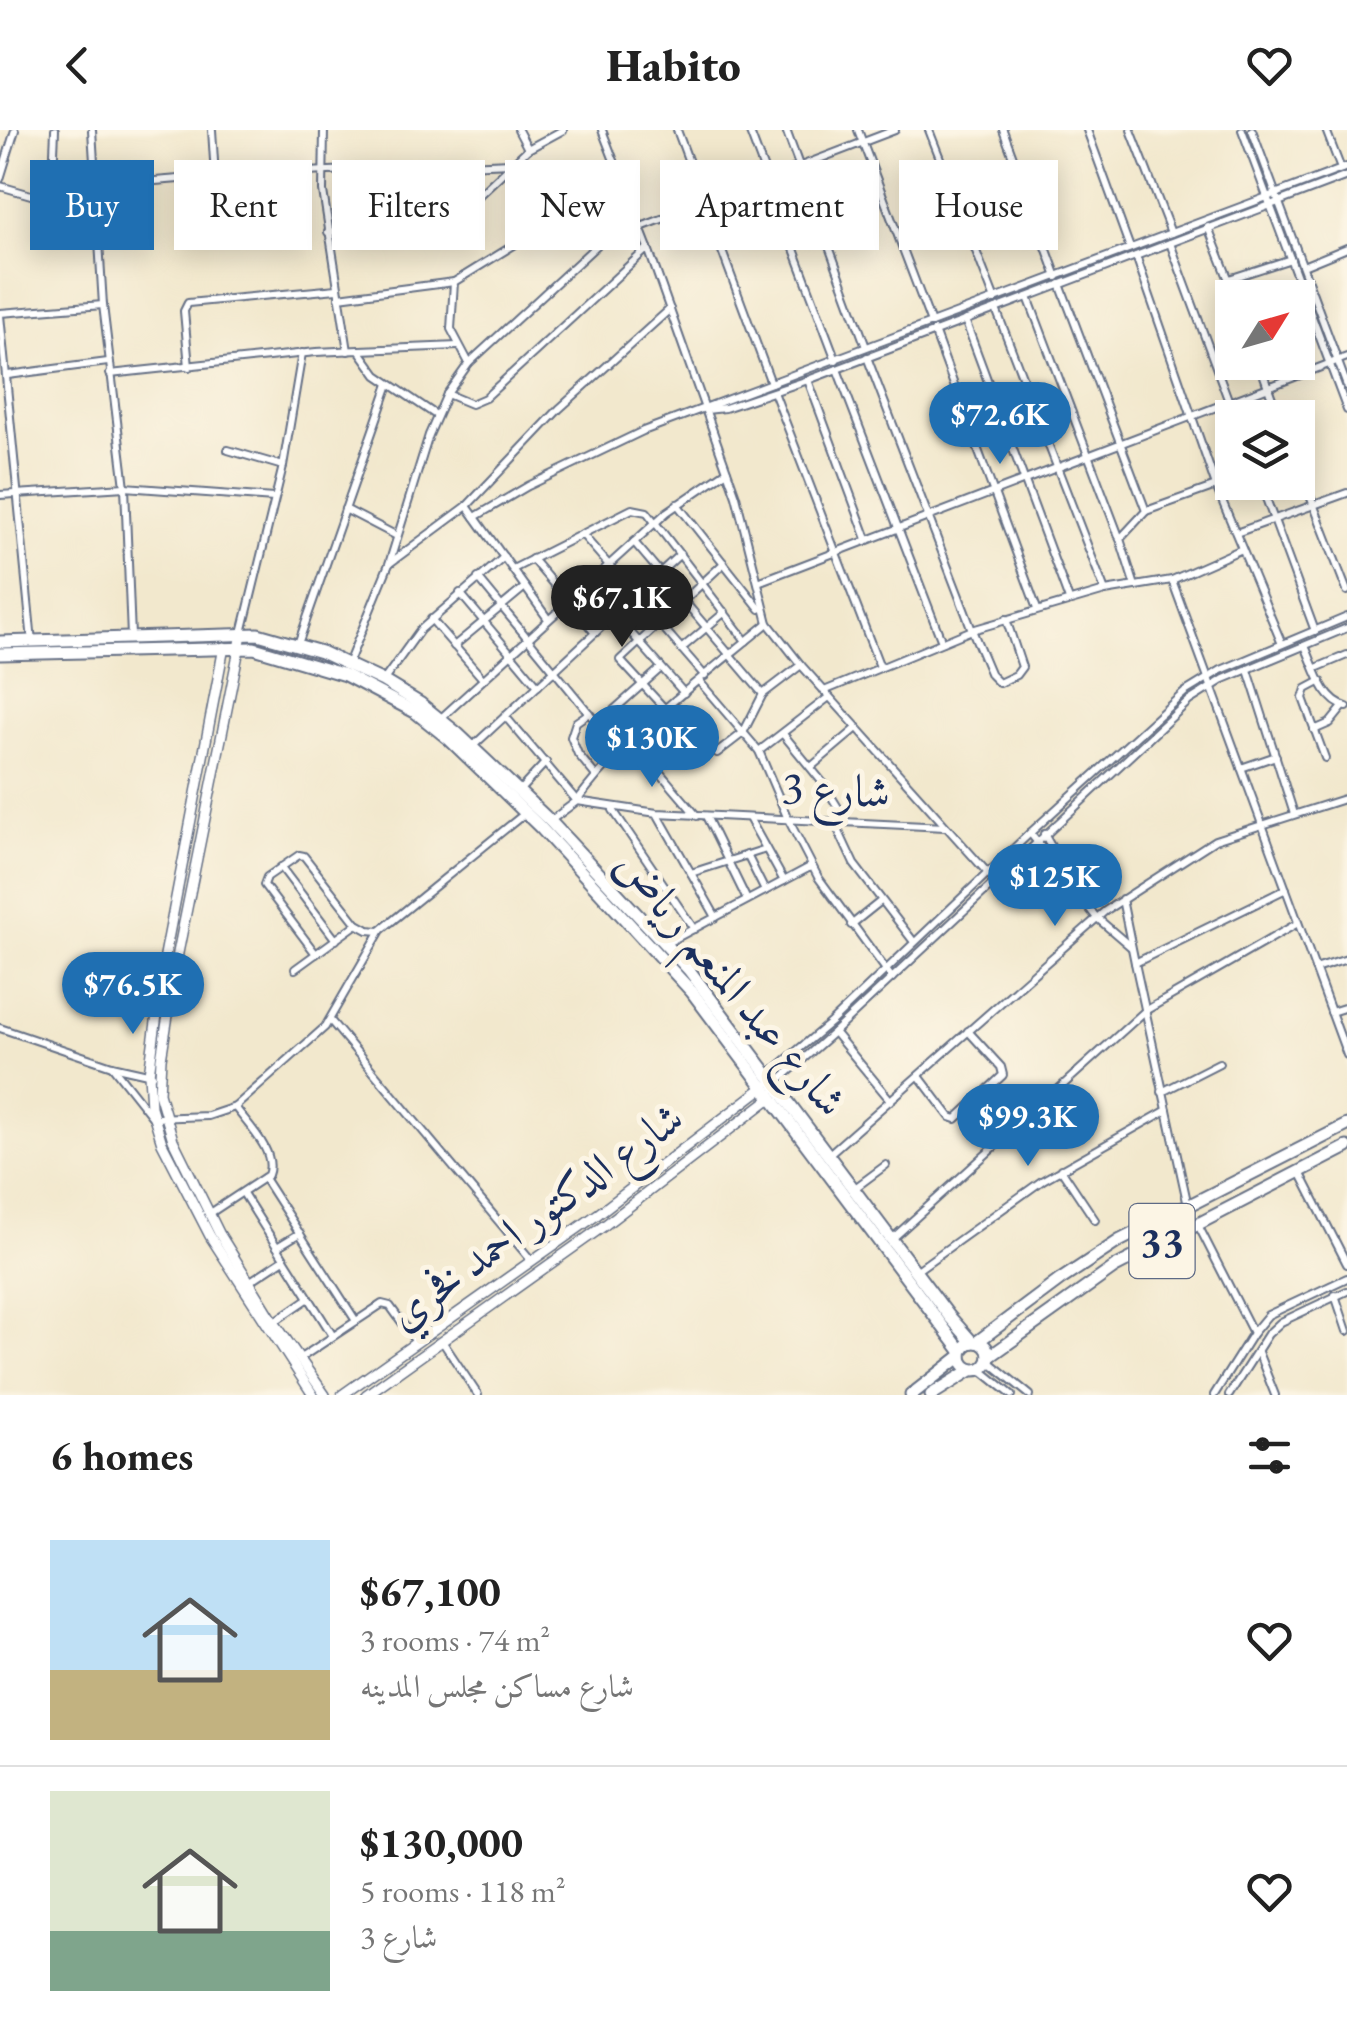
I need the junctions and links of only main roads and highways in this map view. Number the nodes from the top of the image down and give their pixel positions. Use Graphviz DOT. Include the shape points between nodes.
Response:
graph roads {
  1 [pos="225,641"];
  2 [pos="241,641"];
  3 [pos="0,642"];
  4 [pos="83,646"];
  5 [pos="32,647"];
  6 [pos="0,654"];
  7 [pos="545,824"];
  8 [pos="710,1005"];
  9 [pos="1347,1125"];
  10 [pos="1347,1147"];
  11 [pos="824,1157"];
  12 [pos="974,1342"];
  13 [pos="961,1354"];
  14 [pos="982,1364"];
  15 [pos="912,1395"];
  16 [pos="931,1395"];
  1 -- 2 [label="highway, شارع عبد المنعم رياض"];
  1 -- 4 [label="highway, شارع عبد المنعم رياض"];
  1 -- 4 [label="highway, شارع عبد المنعم رياض" via="130,638"];
  2 -- 7 [label="highway, شارع عبد المنعم رياض" via="396,700"];
  2 -- 7 [label="highway, شارع عبد المنعم رياض" via="258,634 298,645 384,681 440,719"];
  3 -- 5 [label="highway, شارع عبد المنعم رياض"];
  4 -- 5 [label="highway, شارع عبد المنعم رياض"];
  5 -- 6 [label="highway, شارع عبد المنعم رياض"];
  7 -- 8 [label="highway, شارع عبد المنعم رياض"];
  7 -- 8 [label="highway, شارع عبد المنعم رياض" via="665,944"];
  8 -- 11 [label="highway, شارع عبد المنعم رياض"];
  9 -- 12 [label="highway, 33" via="1088,1260"];
  10 -- 14 [label="highway, 33" via="1100,1276"];
  11 -- 12 [label="highway, شارع عبد المنعم رياض"];
  11 -- 13 [label="highway, شارع عبد المنعم رياض"];
  12 -- 13 [label="highway"];
  12 -- 14 [label="highway, شارع عبد المنعم رياض" via="986,1347"];
  13 -- 14 [label="highway, شارع عبد المنعم رياض" via="965,1367"];
  13 -- 15 [label="highway"];
  14 -- 16 [label="highway"];
}
